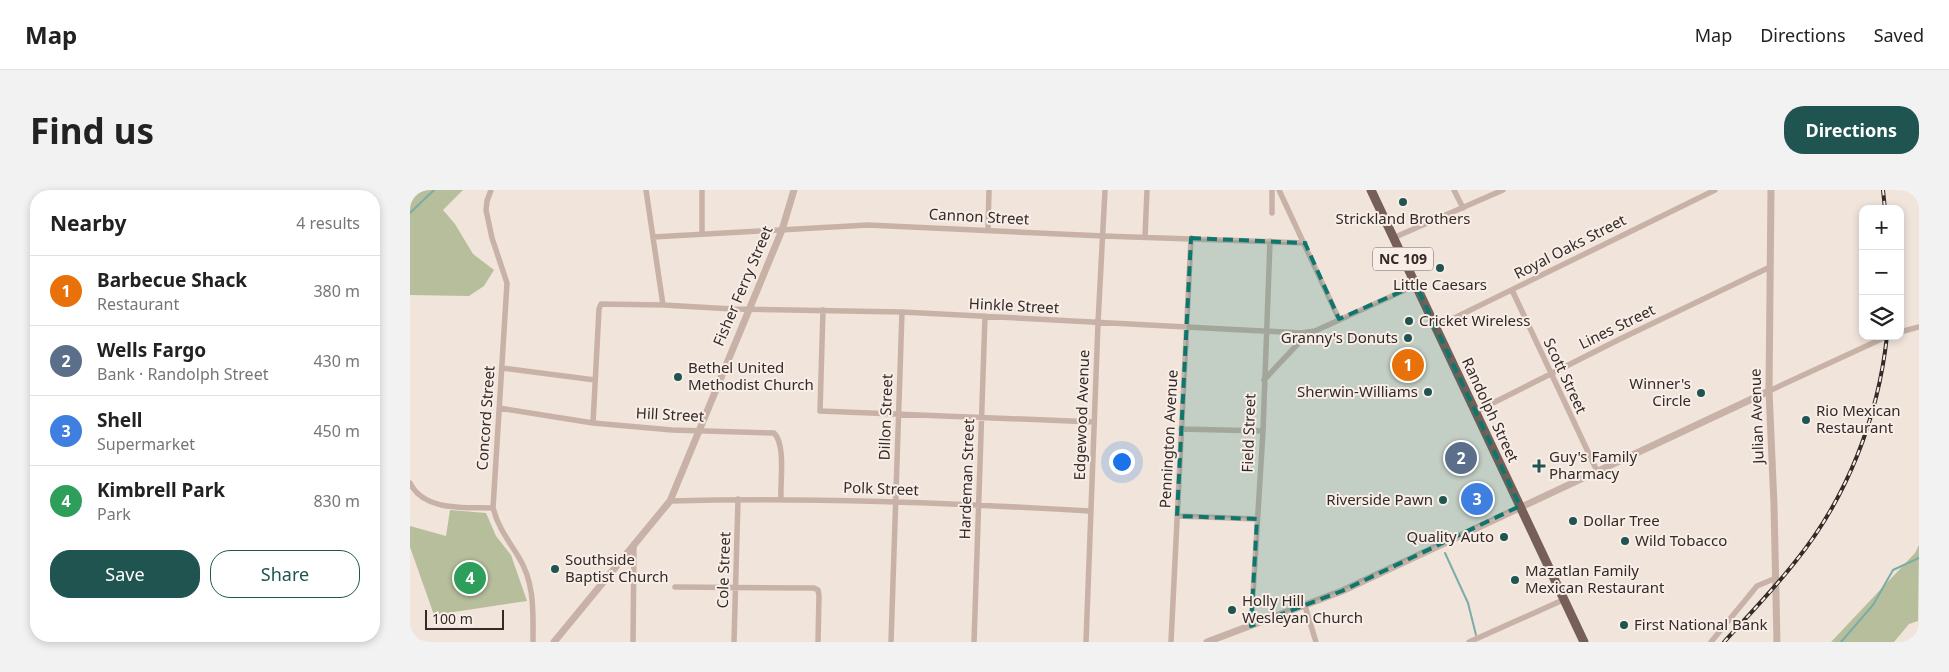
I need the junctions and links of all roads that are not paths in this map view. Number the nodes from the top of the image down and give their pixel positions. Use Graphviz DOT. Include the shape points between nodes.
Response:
graph roads {
  1 [pos="490,190"];
  2 [pos="646,190"];
  3 [pos="702,190"];
  4 [pos="794,190"];
  5 [pos="989,190"];
  6 [pos="1105,190"];
  7 [pos="1147,190"];
  8 [pos="1272,190"];
  9 [pos="1278,190"];
  10 [pos="1371,190"];
  11 [pos="1454,190"];
  12 [pos="1503,190"];
  13 [pos="1715,190"];
  14 [pos="1770,190"];
  15 [pos="1462,208"];
  16 [pos="1272,214"];
  17 [pos="782,230"];
  18 [pos="988,230"];
  19 [pos="702,234"];
  20 [pos="1103,236"];
  21 [pos="653,237"];
  22 [pos="1144,237"];
  23 [pos="1192,238"];
  24 [pos="1393,238"];
  25 [pos="1270,241"];
  26 [pos="1305,243"];
  27 [pos="1770,268"];
  28 [pos="1416,285"];
  29 [pos="1512,290"];
  30 [pos="663,305"];
  31 [pos="749,308"];
  32 [pos="823,310"];
  33 [pos="902,312"];
  34 [pos="985,316"];
  35 [pos="1339,319"];
  36 [pos="1098,323"];
  37 [pos="1187,327"];
  38 [pos="1436,327"];
  39 [pos="1919,327"];
  40 [pos="1904,331"];
  41 [pos="1266,332"];
  42 [pos="1309,332"];
  43 [pos="1879,340"];
  44 [pos="502,368"];
  45 [pos="1550,374"];
  46 [pos="595,380"];
  47 [pos="1264,380"];
  48 [pos="1769,391"];
  49 [pos="499,408"];
  50 [pos="1476,412"];
  51 [pos="899,414"];
  52 [pos="982,416"];
  53 [pos="1094,422"];
  54 [pos="593,423"];
  55 [pos="1181,429"];
  56 [pos="698,430"];
  57 [pos="1262,431"];
  58 [pos="1597,471"];
  59 [pos="410,484"];
  60 [pos="781,498"];
  61 [pos="738,499"];
  62 [pos="670,502"];
  63 [pos="896,502"];
  64 [pos="979,504"];
  65 [pos="1520,506"];
  66 [pos="493,508"];
  67 [pos="1090,512"];
  68 [pos="1177,516"];
  69 [pos="1257,519"];
  70 [pos="634,544"];
  71 [pos="1776,578"];
  72 [pos="675,587"];
  73 [pos="736,588"];
  74 [pos="1564,600"];
  75 [pos="1305,606"];
  76 [pos="1252,626"];
  77 [pos="533,642"];
  78 [pos="554,642"];
  79 [pos="633,642"];
  80 [pos="734,642"];
  81 [pos="818,642"];
  82 [pos="891,642"];
  83 [pos="974,642"];
  84 [pos="1086,642"];
  85 [pos="1171,642"];
  86 [pos="1207,642"];
  87 [pos="1316,642"];
  88 [pos="1469,642"];
  89 [pos="1584,642"];
  90 [pos="1711,642"];
  91 [pos="1777,642"];
  1 -- 44 [label="street, Concord Street" via="486,210 507,283"];
  2 -- 21 [label="street"];
  3 -- 19 [label="street"];
  4 -- 17 [label="street, Fisher Ferry Street"];
  5 -- 18 [label="street"];
  6 -- 20 [label="street, Edgewood Avenue"];
  7 -- 22 [label="street"];
  8 -- 16 [label="street"];
  9 -- 26 [label="street"];
  10 -- 24 [label="main road, Randolph Street / NC 109"];
  11 -- 15 [label="street"];
  12 -- 15 [label="street"];
  13 -- 29 [label="street, Royal Oaks Street"];
  14 -- 27 [label="street, Julian Avenue"];
  15 -- 24 [label="street"];
  17 -- 18 [label="street, Cannon Street" via="868,225"];
  17 -- 19 [label="street, Cannon Street"];
  17 -- 31 [label="street, Fisher Ferry Street"];
  18 -- 20 [label="street, Cannon Street"];
  19 -- 21 [label="street, Cannon Street"];
  20 -- 22 [label="street, Cannon Street"];
  20 -- 36 [label="street, Edgewood Avenue"];
  21 -- 30 [label="street"];
  22 -- 23 [label="street, Cannon Street"];
  23 -- 25 [label="street, Cannon Street"];
  23 -- 37 [label="street, Pennington Avenue"];
  24 -- 28 [label="main road, Randolph Street / NC 109"];
  25 -- 26 [label="street, Cannon Street"];
  25 -- 41 [label="street, Field Street"];
  26 -- 35 [label="street"];
  27 -- 45 [label="street, Lines Street"];
  27 -- 48 [label="street, Julian Avenue"];
  28 -- 35 [label="street, Hinkle Street"];
  28 -- 38 [label="main road, Randolph Street / NC 109"];
  29 -- 38 [label="street, Royal Oaks Street"];
  29 -- 45 [label="street, Scott Street"];
  30 -- 31 [label="street, Hinkle Street"];
  30 -- 46 [label="street, Hinkle Street" via="601,304"];
  31 -- 32 [label="street, Hinkle Street"];
  31 -- 56 [label="street, Fisher Ferry Street"];
  32 -- 33 [label="street, Hinkle Street"];
  32 -- 51 [label="street" via="820,411"];
  33 -- 34 [label="street, Hinkle Street"];
  33 -- 51 [label="street, Dillon Street"];
  34 -- 36 [label="street, Hinkle Street"];
  34 -- 52 [label="street, Hardeman Street"];
  35 -- 42 [label="street, Hinkle Street"];
  36 -- 37 [label="street, Hinkle Street"];
  36 -- 53 [label="street, Edgewood Avenue"];
  37 -- 41 [label="street, Hinkle Street"];
  37 -- 55 [label="street, Pennington Avenue"];
  38 -- 50 [label="main road, Randolph Street / NC 109"];
  39 -- 40 [label="street"];
  41 -- 42 [label="street, Hinkle Street"];
  41 -- 47 [label="street, Field Street"];
  42 -- 47 [label="street"];
  43 -- 48 [label="street"];
  44 -- 46 [label="street"];
  44 -- 49 [label="street, Concord Street"];
  45 -- 50 [label="street, Lines Street"];
  45 -- 58 [label="street, Scott Street"];
  46 -- 54 [label="street"];
  47 -- 57 [label="street, Field Street"];
  48 -- 58 [label="street"];
  48 -- 71 [label="street, Julian Avenue"];
  49 -- 54 [label="street, Hill Street"];
  49 -- 66 [label="street, Concord Street"];
  50 -- 65 [label="main road, Randolph Street / NC 109"];
  51 -- 52 [label="street"];
  51 -- 63 [label="street, Dillon Street"];
  52 -- 53 [label="street"];
  52 -- 64 [label="street, Hardeman Street"];
  53 -- 67 [label="street, Edgewood Avenue"];
  54 -- 56 [label="street, Hill Street"];
  55 -- 57 [label="street"];
  55 -- 68 [label="street, Pennington Avenue"];
  56 -- 60 [label="street, Hill Street" via="774,433 779,437"];
  56 -- 62 [label="street, Fisher Ferry Street"];
  57 -- 69 [label="street, Field Street"];
  58 -- 65 [label="street"];
  59 -- 66 [label="street" via="420,497 433,503"];
  60 -- 61 [label="street, Polk Street"];
  60 -- 63 [label="street, Polk Street"];
  61 -- 62 [label="street, Polk Street"];
  61 -- 73 [label="street, Cole Street"];
  62 -- 70 [label="street, Fisher Ferry Street"];
  63 -- 64 [label="street, Polk Street"];
  63 -- 82 [label="street, Dillon Street"];
  64 -- 67 [label="street, Polk Street"];
  64 -- 83 [label="street, Hardeman Street"];
  65 -- 74 [label="main road, Randolph Street / NC 109"];
  65 -- 75 [label="street"];
  66 -- 77 [label="street, Concord Street" via="499,526 529,580 534,601"];
  67 -- 84 [label="street, Edgewood Avenue"];
  68 -- 69 [label="street"];
  68 -- 85 [label="street, Pennington Avenue"];
  69 -- 76 [label="street, Field Street"];
  70 -- 78 [label="street, Fisher Ferry Street"];
  70 -- 79 [label="street"];
  71 -- 90 [label="street" via="1757,586"];
  71 -- 91 [label="street, Julian Avenue"];
  72 -- 73 [label="street"];
  73 -- 80 [label="street, Cole Street"];
  73 -- 81 [label="street" via="818,590"];
  74 -- 88 [label="street"];
  74 -- 89 [label="main road, Randolph Street / NC 109"];
  75 -- 76 [label="street"];
  75 -- 87 [label="street"];
  76 -- 86 [label="street"];
}
